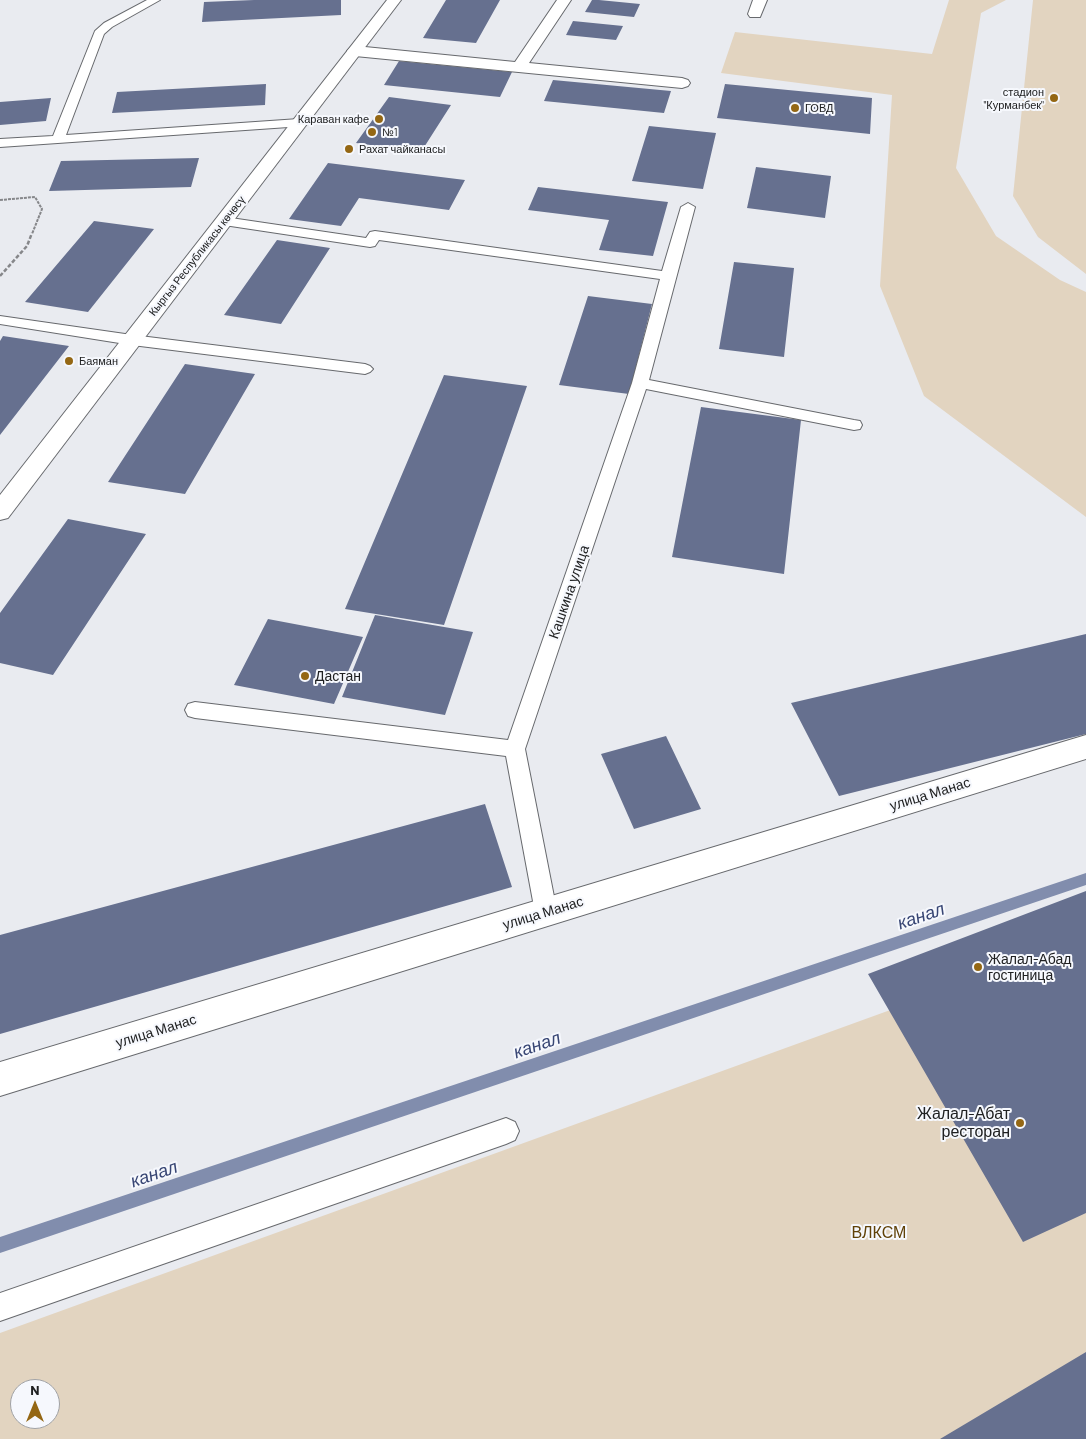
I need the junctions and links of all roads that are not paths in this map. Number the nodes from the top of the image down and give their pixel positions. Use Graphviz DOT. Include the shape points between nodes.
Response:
graph roads {
  1 [pos="154,0"];
  2 [pos="394,0"];
  3 [pos="564,0"];
  4 [pos="355,51"];
  5 [pos="519,67"];
  6 [pos="682,84"];
  7 [pos="300,123"];
  8 [pos="58,139"];
  9 [pos="0,143"];
  10 [pos="688,207"];
  11 [pos="224,222"];
  12 [pos="668,276"];
  13 [pos="0,320"];
  14 [pos="132,340"];
  15 [pos="365,368"];
  16 [pos="640,383"];
  17 [pos="854,425"];
  18 [pos="0,512"];
  19 [pos="195,710"];
  20 [pos="1086,747"];
  21 [pos="515,749"];
  22 [pos="546,912"];
  23 [pos="0,1078"];
  24 [pos="506,1131"];
  25 [pos="0,1307"];
  1 -- 8 [label="lane" via="99,33"];
  2 -- 4 [label="street, Кыргыз Республикасы көчөсү"];
  3 -- 5 [label="street"];
  4 -- 5 [label="street"];
  4 -- 7 [label="street, Кыргыз Республикасы көчөсү"];
  5 -- 6 [label="street"];
  7 -- 8 [label="lane"];
  7 -- 11 [label="street, Кыргыз Республикасы көчөсү"];
  8 -- 9 [label="lane"];
  10 -- 12 [label="lane, Кашкина улица"];
  11 -- 12 [label="lane" via="370,243 375,235"];
  11 -- 14 [label="street, Кыргыз Республикасы көчөсү"];
  12 -- 16 [label="lane, Кашкина улица"];
  13 -- 14 [label="lane"];
  14 -- 15 [label="lane"];
  14 -- 18 [label="street, Кыргыз Республикасы көчөсү"];
  16 -- 17 [label="lane"];
  16 -- 21 [label="lane, Кашкина улица"];
  19 -- 21 [label="lane"];
  20 -- 22 [label="street, улица Манас"];
  21 -- 22 [label="lane, Кашкина улица"];
  22 -- 23 [label="street, улица Манас"];
  24 -- 25 [label="lane"];
}
